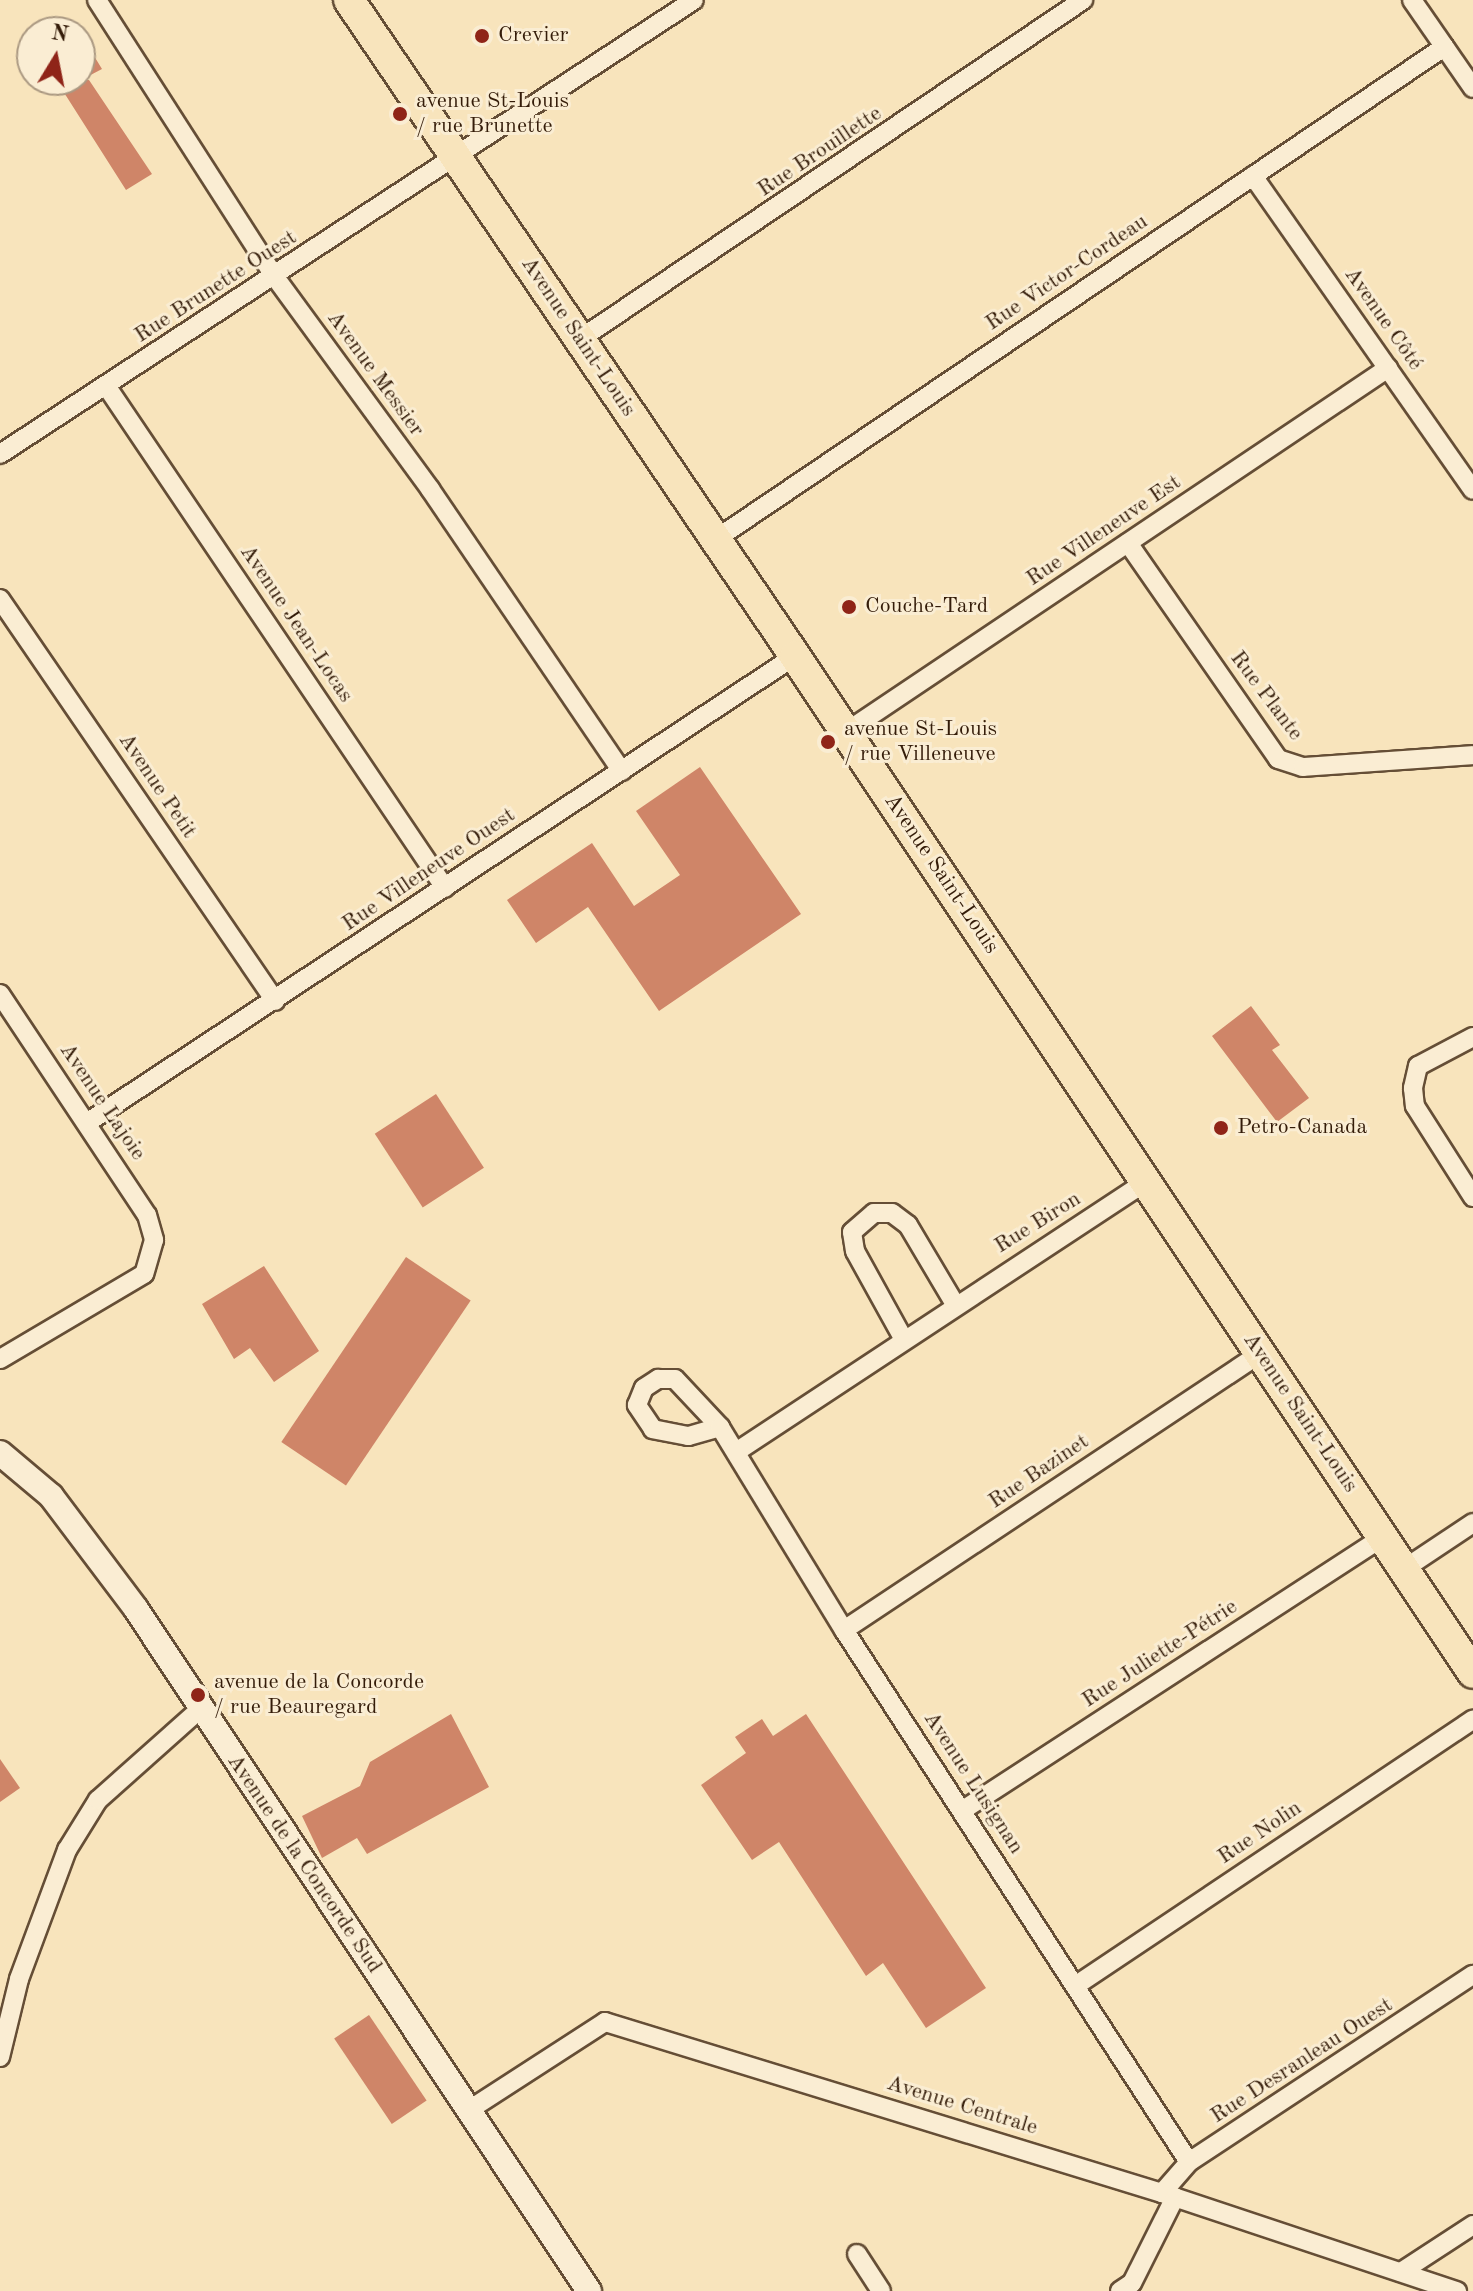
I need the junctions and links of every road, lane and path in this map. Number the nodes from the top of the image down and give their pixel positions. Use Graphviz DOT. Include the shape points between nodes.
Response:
graph roads {
  1 [pos="97,0"];
  2 [pos="349,0"];
  3 [pos="694,0"];
  4 [pos="1083,0"];
  5 [pos="1412,0"];
  6 [pos="1444,47"];
  7 [pos="1473,88"];
  8 [pos="457,159"];
  9 [pos="1253,176"];
  10 [pos="275,277"];
  11 [pos="580,339"];
  12 [pos="1388,368"];
  13 [pos="107,387"];
  14 [pos="0,454"];
  15 [pos="1473,490"];
  16 [pos="716,539"];
  17 [pos="1128,543"];
  18 [pos="0,599"];
  19 [pos="795,656"];
  20 [pos="846,732"];
  21 [pos="1473,755"];
  22 [pos="622,771"];
  23 [pos="445,888"];
  24 [pos="0,994"];
  25 [pos="275,1001"];
  26 [pos="1473,1037"];
  27 [pos="88,1122"];
  28 [pos="1146,1182"];
  29 [pos="1473,1197"];
  30 [pos="955,1304"];
  31 [pos="903,1338"];
  32 [pos="2,1353"];
  33 [pos="1260,1354"];
  34 [pos="720,1427"];
  35 [pos="736,1452"];
  36 [pos="0,1453"];
  37 [pos="1473,1523"];
  38 [pos="1383,1537"];
  39 [pos="1404,1569"];
  40 [pos="844,1630"];
  41 [pos="1473,1673"];
  42 [pos="200,1709"];
  43 [pos="1473,1720"];
  44 [pos="963,1810"];
  45 [pos="1473,1975"];
  46 [pos="1075,1986"];
  47 [pos="0,2057"];
  48 [pos="469,2110"];
  49 [pos="1189,2162"];
  50 [pos="1168,2195"];
  51 [pos="1473,2225"];
  52 [pos="857,2254"];
  53 [pos="1401,2272"];
  54 [pos="1129,2288"];
  55 [pos="589,2291"];
  56 [pos="881,2291"];
  57 [pos="1457,2291"];
  1 -- 10 [label="street, Avenue Messier"];
  2 -- 8 [label="main road, Avenue Saint-Louis"];
  3 -- 8 [label="street, Rue Brunette Ouest"];
  4 -- 11 [label="street, Rue Brouillette"];
  5 -- 6 [label="street"];
  6 -- 7 [label="street"];
  6 -- 9 [label="street, Rue Victor-Cordeau"];
  8 -- 10 [label="street, Rue Brunette Ouest"];
  8 -- 11 [label="main road, Avenue Saint-Louis"];
  9 -- 12 [label="street, Avenue Côté"];
  9 -- 16 [label="street, Rue Victor-Cordeau"];
  10 -- 13 [label="street, Rue Brunette Ouest"];
  10 -- 22 [label="street, Avenue Messier" via="430,489"];
  11 -- 16 [label="main road, Avenue Saint-Louis"];
  12 -- 15 [label="street, Avenue Côté"];
  12 -- 17 [label="street, Rue Villeneuve Est"];
  13 -- 14 [label="street, Rue Brunette Ouest"];
  13 -- 23 [label="street, Avenue Jean-Locas"];
  16 -- 19 [label="main road, Avenue Saint-Louis"];
  17 -- 20 [label="street, Rue Villeneuve Est"];
  17 -- 21 [label="street, Rue Plante" via="1278,759 1303,767"];
  18 -- 25 [label="street, Avenue Petit"];
  19 -- 20 [label="main road, Avenue Saint-Louis"];
  19 -- 22 [label="street, Rue Villeneuve Ouest"];
  20 -- 28 [label="main road, Avenue Saint-Louis"];
  22 -- 23 [label="street, Rue Villeneuve Ouest"];
  23 -- 25 [label="street, Rue Villeneuve Ouest"];
  24 -- 27 [label="street, Avenue Lajoie"];
  25 -- 27 [label="street, Rue Villeneuve Ouest"];
  26 -- 29 [label="street" via="1418,1066 1413,1088 1415,1106"];
  27 -- 32 [label="street, Avenue Lajoie" via="147,1215 154,1240 144,1274"];
  28 -- 30 [label="street, Rue Biron"];
  28 -- 33 [label="main road, Avenue Saint-Louis"];
  30 -- 31 [label="street, Rue Biron"];
  30 -- 31 [label="street" via="908,1225 892,1213 874,1213 852,1232 855,1251"];
  31 -- 35 [label="street, Rue Biron"];
  33 -- 38 [label="main road, Avenue Saint-Louis"];
  33 -- 40 [label="street, Rue Bazinet"];
  34 -- 35 [label="street, Avenue Lusignan"];
  35 -- 40 [label="street, Avenue Lusignan"];
  36 -- 42 [label="street, Avenue de la Concorde Sud" via="51,1496 136,1609"];
  37 -- 39 [label="street"];
  38 -- 39 [label="main road, Avenue Saint-Louis"];
  38 -- 44 [label="street, Rue Juliette-Pétrie"];
  39 -- 41 [label="main road, Avenue Saint-Louis"];
  40 -- 44 [label="street, Avenue Lusignan"];
  42 -- 47 [label="street" via="98,1800 67,1850 19,1979"];
  42 -- 48 [label="street, Avenue de la Concorde Sud"];
  43 -- 46 [label="street, Rue Nolin"];
  44 -- 46 [label="street, Avenue Lusignan"];
  45 -- 49 [label="street, Rue Desranleau Ouest"];
  46 -- 49 [label="street, Avenue Lusignan"];
  48 -- 50 [label="street, Avenue Centrale" via="605,2022"];
  48 -- 55 [label="street, Avenue de la Concorde Sud"];
  49 -- 50 [label="street, Rue Desranleau Ouest"];
  50 -- 53 [label="street, Avenue Centrale"];
  50 -- 54 [label="street, Rue Desranleau Ouest"];
  51 -- 53 [label="street"];
  52 -- 56 [label="street"];
  53 -- 57 [label="street, Avenue Centrale"];
}
